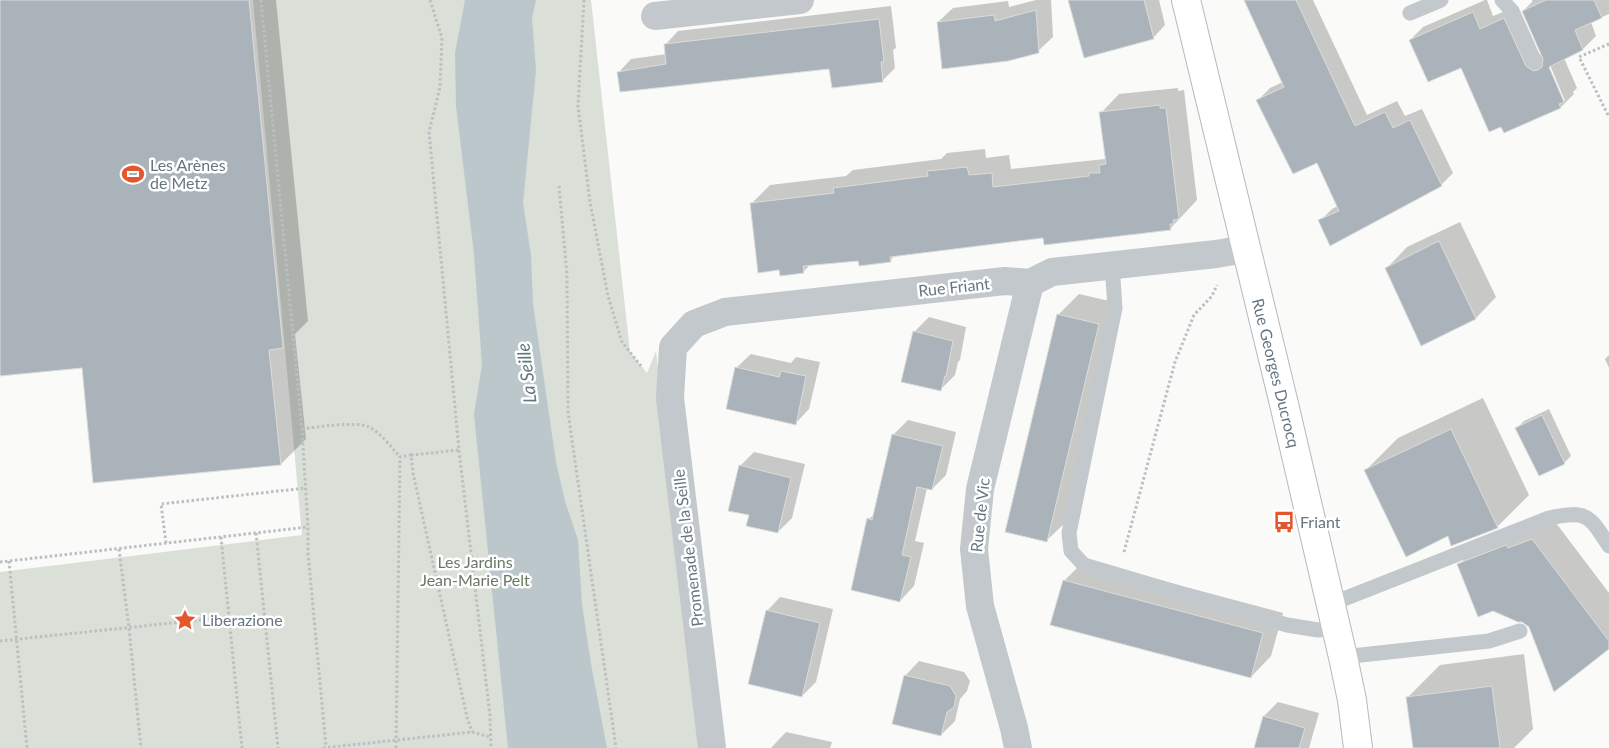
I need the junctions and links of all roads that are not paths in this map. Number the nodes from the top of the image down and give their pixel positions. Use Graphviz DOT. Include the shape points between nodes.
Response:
graph roads {
  1 [pos="800,0"];
  2 [pos="1186,0"];
  3 [pos="1441,0"];
  4 [pos="1502,0"];
  5 [pos="1410,13"];
  6 [pos="655,16"];
  7 [pos="1534,62"];
  8 [pos="1245,249"];
  9 [pos="1112,265"];
  10 [pos="1030,283"];
  11 [pos="673,347"];
  12 [pos="1609,546"];
  13 [pos="1333,616"];
  14 [pos="1520,631"];
  15 [pos="1343,657"];
  16 [pos="712,748"];
  17 [pos="1018,748"];
  18 [pos="1358,748"];
  1 -- 6 [label="street"];
  2 -- 8 [label="street, Rue Georges Ducrocq"];
  3 -- 5 [label="lane"];
  4 -- 7 [label="lane" via="1511,10"];
  8 -- 9 [label="street"];
  8 -- 13 [label="street, Rue Georges Ducrocq"];
  9 -- 10 [label="street" via="1052,272"];
  9 -- 13 [label="lane" via="1115,308 1069,533 1071,551 1084,565 1287,625 1318,630"];
  10 -- 11 [label="street, Rue Friant" via="1005,281 725,312 694,324"];
  10 -- 17 [label="street, Rue de Vic" via="980,489 974,549 980,606"];
  11 -- 16 [label="street, Promenade de la Seille" via="670,398"];
  12 -- 13 [label="lane" via="1594,522 1582,515 1549,518"];
  13 -- 15 [label="street, Rue Georges Ducrocq"];
  14 -- 15 [label="lane" via="1489,641"];
  15 -- 18 [label="street, Rue Georges Ducrocq"];
}
